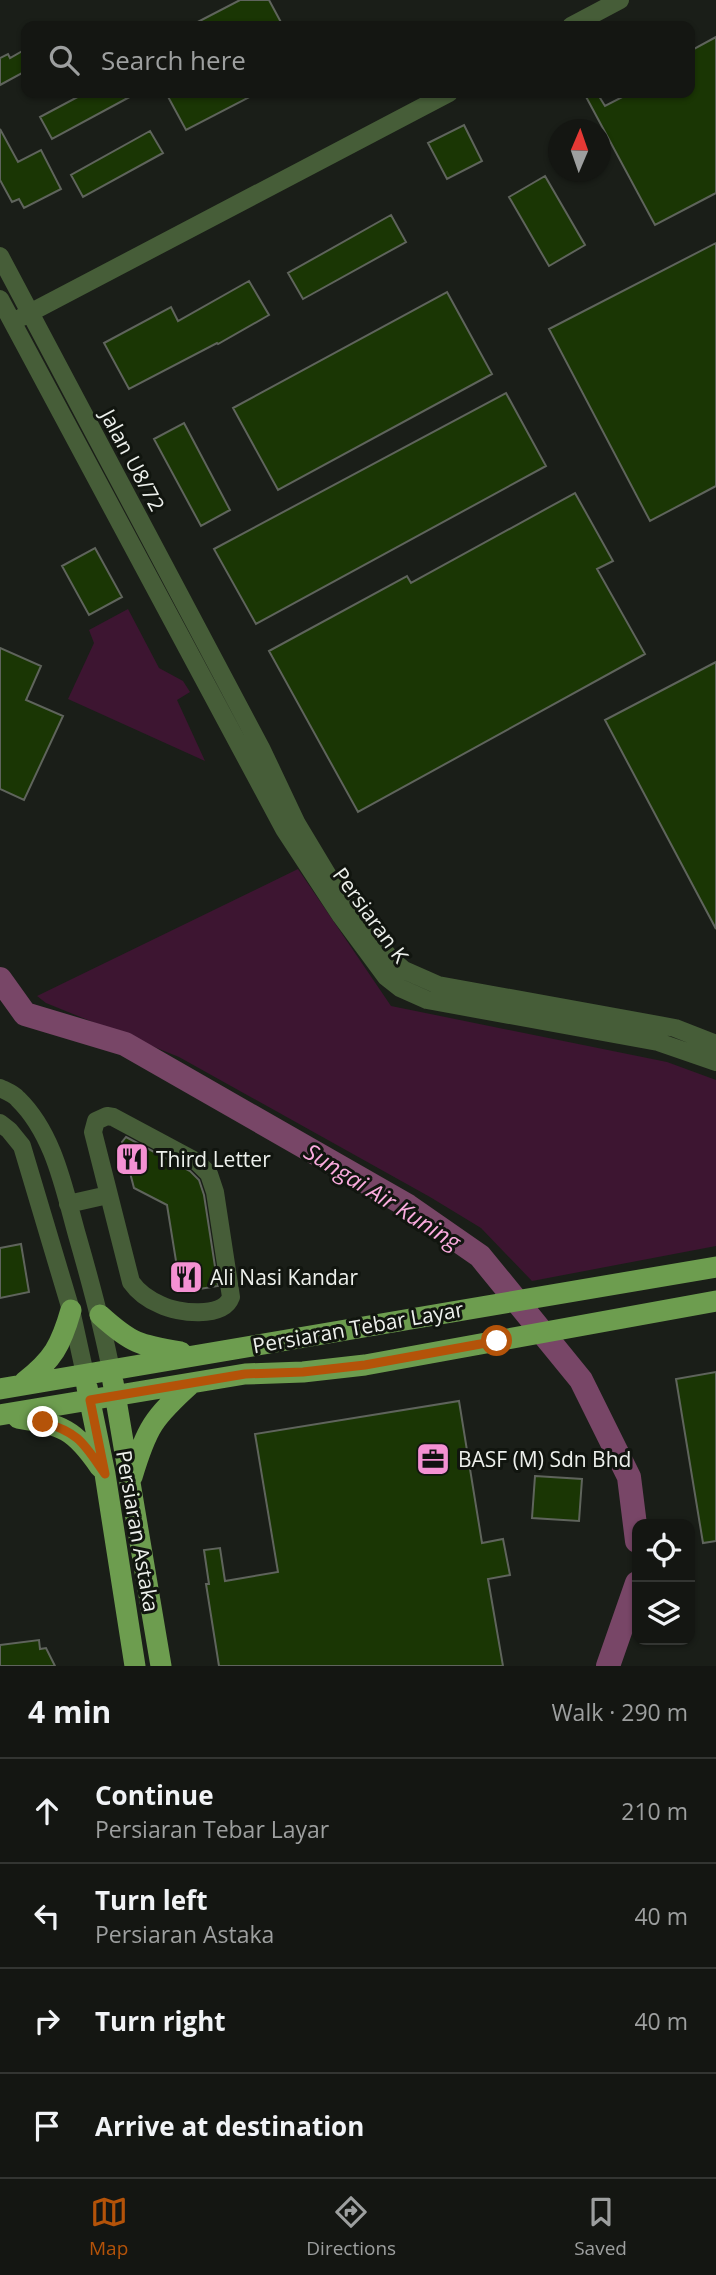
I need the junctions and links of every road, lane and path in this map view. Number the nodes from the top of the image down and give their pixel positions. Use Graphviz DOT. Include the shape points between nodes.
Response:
graph roads {
  1 [pos="620,0"];
  2 [pos="580,21"];
  3 [pos="440,98"];
  4 [pos="0,256"];
  5 [pos="0,299"];
  6 [pos="31,313"];
  7 [pos="13,322"];
  8 [pos="228,685"];
  9 [pos="211,693"];
  10 [pos="716,1044"];
  11 [pos="716,1062"];
  12 [pos="0,1088"];
  13 [pos="0,1123"];
  14 [pos="108,1195"];
  15 [pos="68,1204"];
  16 [pos="716,1267"];
  17 [pos="716,1301"];
  18 [pos="71,1310"];
  19 [pos="100,1315"];
  20 [pos="198,1354"];
  21 [pos="111,1370"];
  22 [pos="85,1374"];
  23 [pos="192,1382"];
  24 [pos="10,1387"];
  25 [pos="116,1395"];
  26 [pos="90,1400"];
  27 [pos="0,1415"];
  28 [pos="105,1474"];
  29 [pos="130,1483"];
  30 [pos="135,1666"];
  31 [pos="161,1666"];
  1 -- 2 [label="street"];
  3 -- 6 [label="street"];
  4 -- 6 [label="street, Jalan U8/72"];
  5 -- 7 [label="street, Jalan U8/72"];
  6 -- 7 [label="street"];
  6 -- 8 [label="street, Jalan U8/72"];
  7 -- 9 [label="street, Jalan U8/72"];
  8 -- 10 [label="street, Persiaran K" via="297,824 333,884 404,970 438,985 675,1028"];
  9 -- 11 [label="street, Persiaran K" via="284,829 375,963 400,988 448,1005 658,1042"];
  12 -- 15 [label="street" via="17,1098 45,1138"];
  13 -- 18 [label="street" via="22,1146"];
  14 -- 14 [label="street" via="93,1132 102,1117 113,1117 203,1167 215,1192 229,1303 211,1311 187,1311 161,1306 140,1292 127,1274"];
  14 -- 15 [label="street"];
  15 -- 19 [label="street"];
  16 -- 20 [label="main road, Persiaran Tebar Layar"];
  17 -- 23 [label="main road, Persiaran Tebar Layar" via="355,1367"];
  18 -- 22 [label="street"];
  18 -- 24 [label="main road" via="63,1336 43,1368"];
  19 -- 20 [label="main road" via="123,1336 143,1346"];
  19 -- 21 [label="street"];
  20 -- 21 [label="main road, Persiaran Tebar Layar"];
  21 -- 22 [label="main road, Persiaran Tebar Layar"];
  21 -- 25 [label="main road, Persiaran Astaka"];
  22 -- 24 [label="main road, Persiaran Tebar Layar"];
  22 -- 26 [label="main road, Persiaran Astaka"];
  23 -- 25 [label="main road, Persiaran Tebar Layar"];
  23 -- 29 [label="main road" via="147,1430"];
  25 -- 26 [label="main road, Persiaran Tebar Layar"];
  25 -- 29 [label="main road, Persiaran Astaka"];
  26 -- 27 [label="main road, Persiaran Tebar Layar"];
  26 -- 28 [label="main road, Persiaran Astaka"];
  27 -- 28 [label="main road" via="43,1422 72,1433"];
  28 -- 30 [label="main road, Persiaran Astaka"];
  29 -- 31 [label="main road, Persiaran Astaka"];
}
